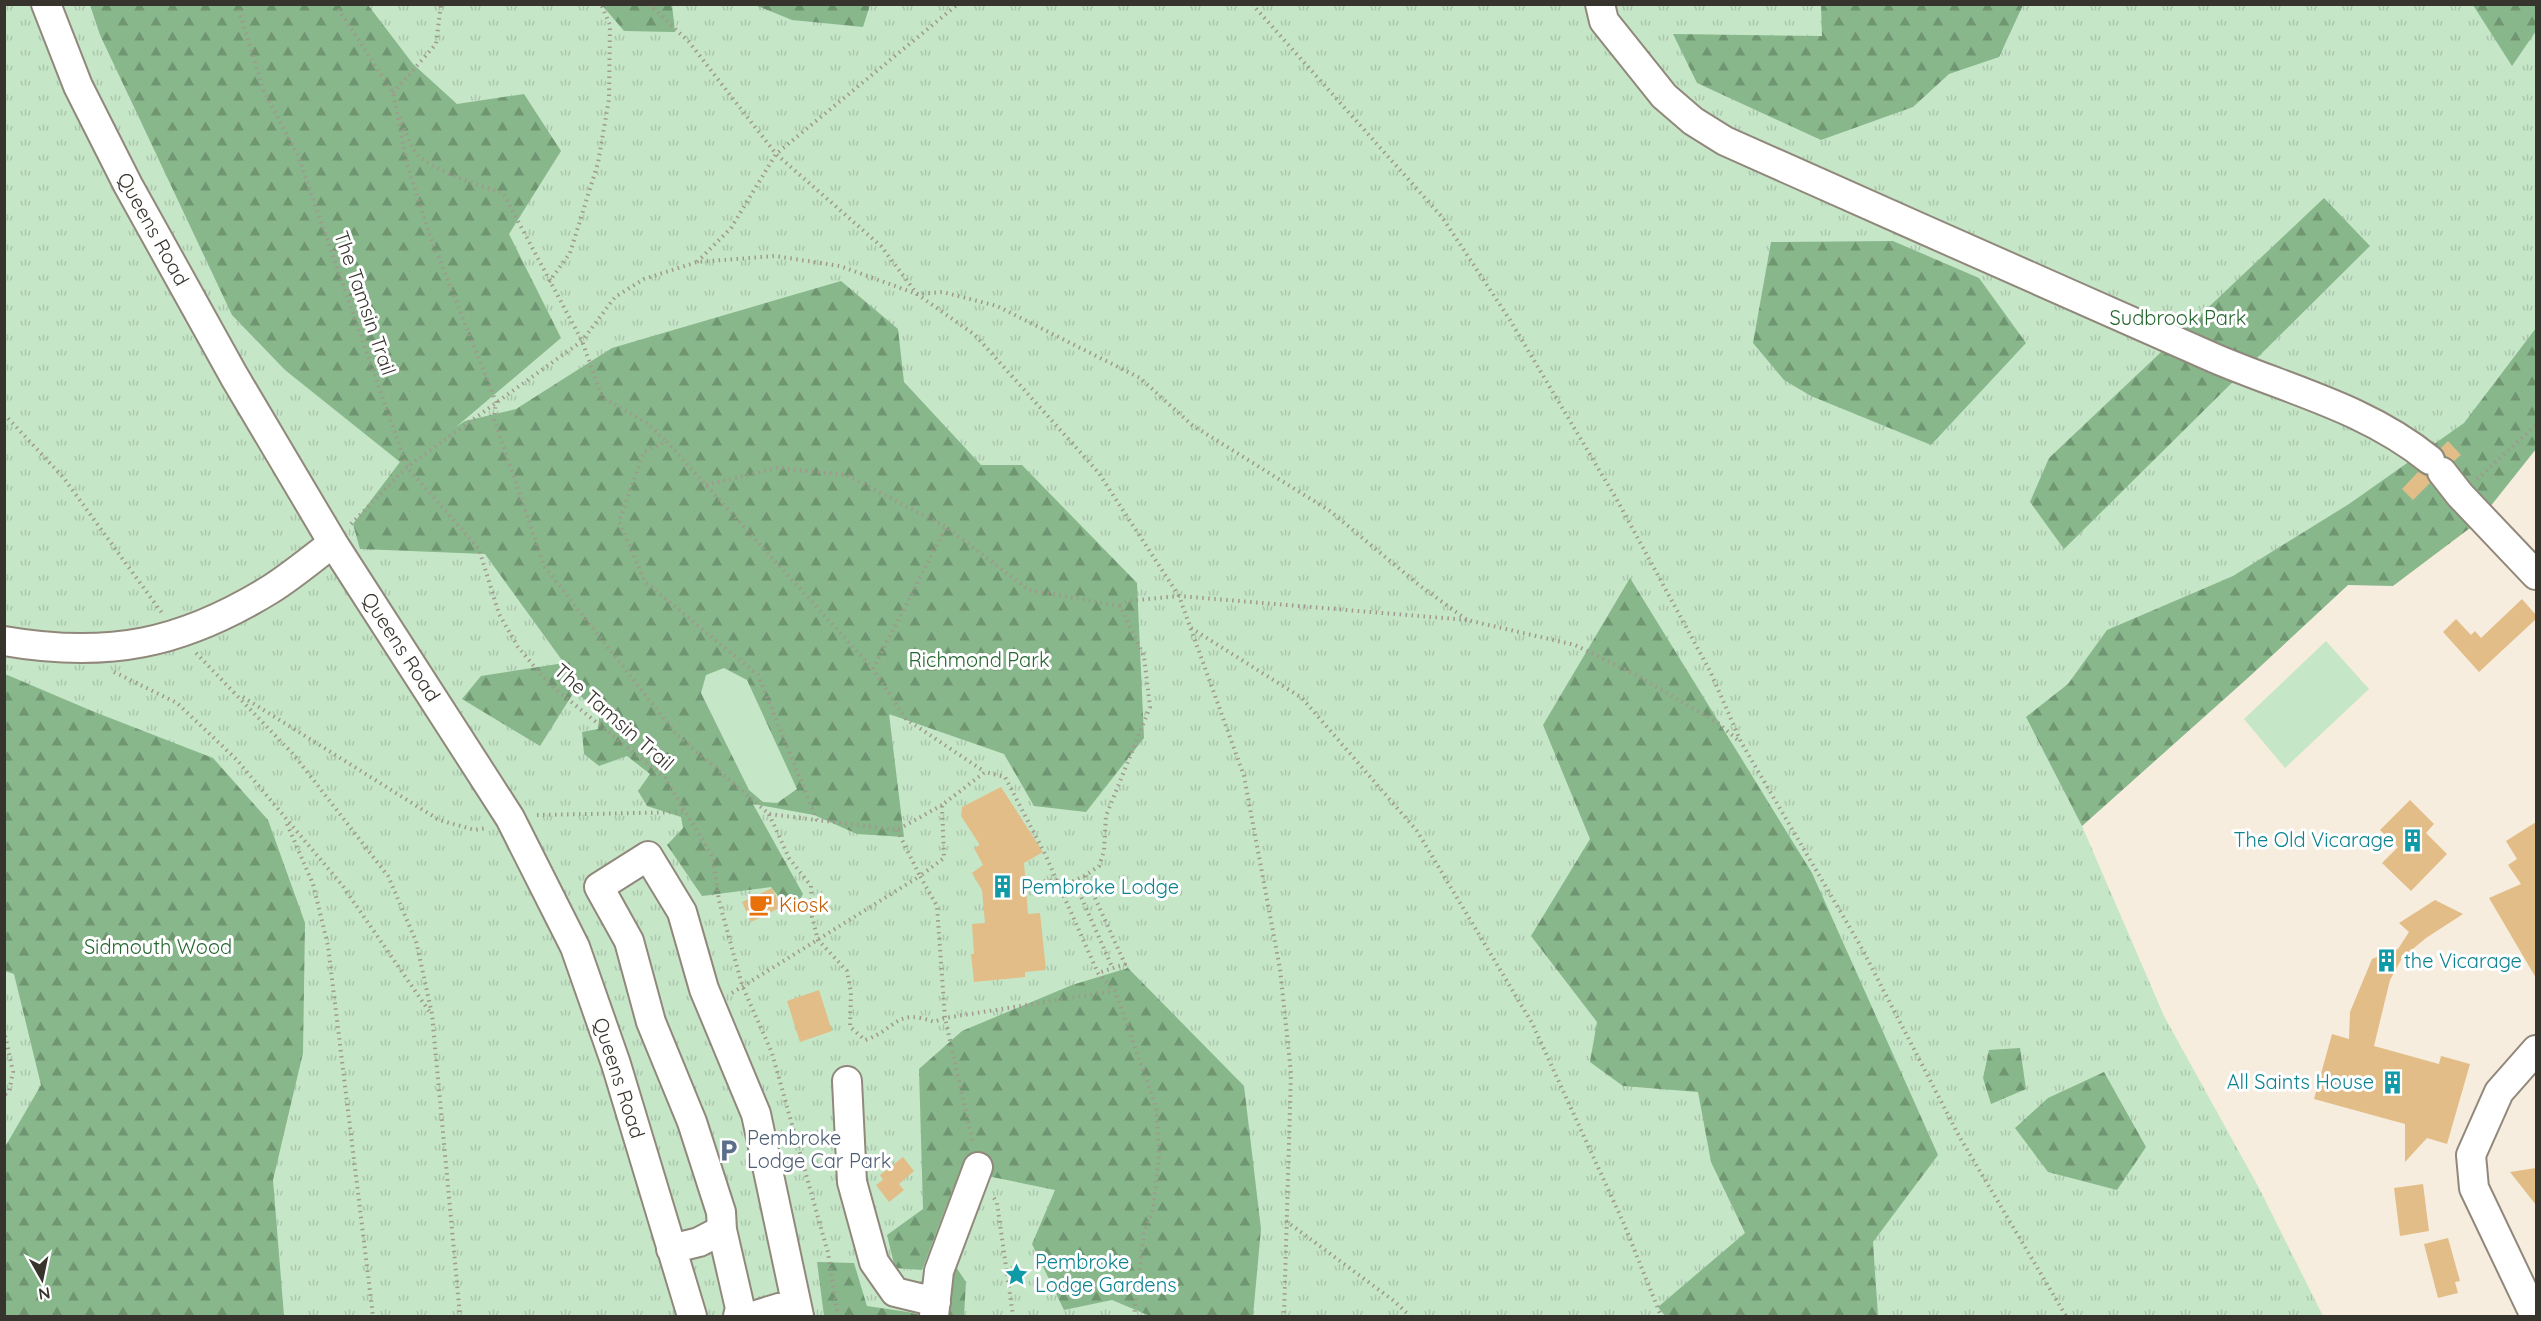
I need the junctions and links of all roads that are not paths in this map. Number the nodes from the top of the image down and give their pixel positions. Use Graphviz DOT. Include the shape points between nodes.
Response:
graph roads {
  1 [pos="46,4"];
  2 [pos="1600,4"];
  3 [pos="333,543"];
  4 [pos="2536,574"];
  5 [pos="4,641"];
  6 [pos="2536,1050"];
  7 [pos="848,1081"];
  8 [pos="978,1167"];
  9 [pos="722,1230"];
  10 [pos="672,1249"];
  11 [pos="935,1309"];
  12 [pos="797,1310"];
  13 [pos="692,1317"];
  14 [pos="738,1317"];
  15 [pos="753,1317"];
  16 [pos="2535,1317"];
  1 -- 3 [label="street, Queens Road" via="78,86 128,185"];
  2 -- 4 [label="street" via="1605,21 1664,96 1725,141 2217,359 2370,419 2404,439 2436,466"];
  3 -- 5 [label="street" via="273,588 230,613 179,635 122,647 68,649"];
  3 -- 10 [label="street, Queens Road" via="510,818 575,947 616,1064"];
  6 -- 16 [label="street" via="2499,1092 2471,1155 2474,1188"];
  7 -- 11 [label="street" via="852,1182 874,1262 894,1292"];
  8 -- 11 [label="street" via="939,1271"];
  9 -- 10 [label="street" via="699,1242"];
  9 -- 12 [label="street" via="721,1212 692,1122 651,1022 629,941 598,887 648,856 682,912 711,1006 756,1114"];
  9 -- 14 [label="street" via="740,1308"];
  10 -- 13 [label="street, Queens Road"];
  12 -- 15 [label="street"];
}
